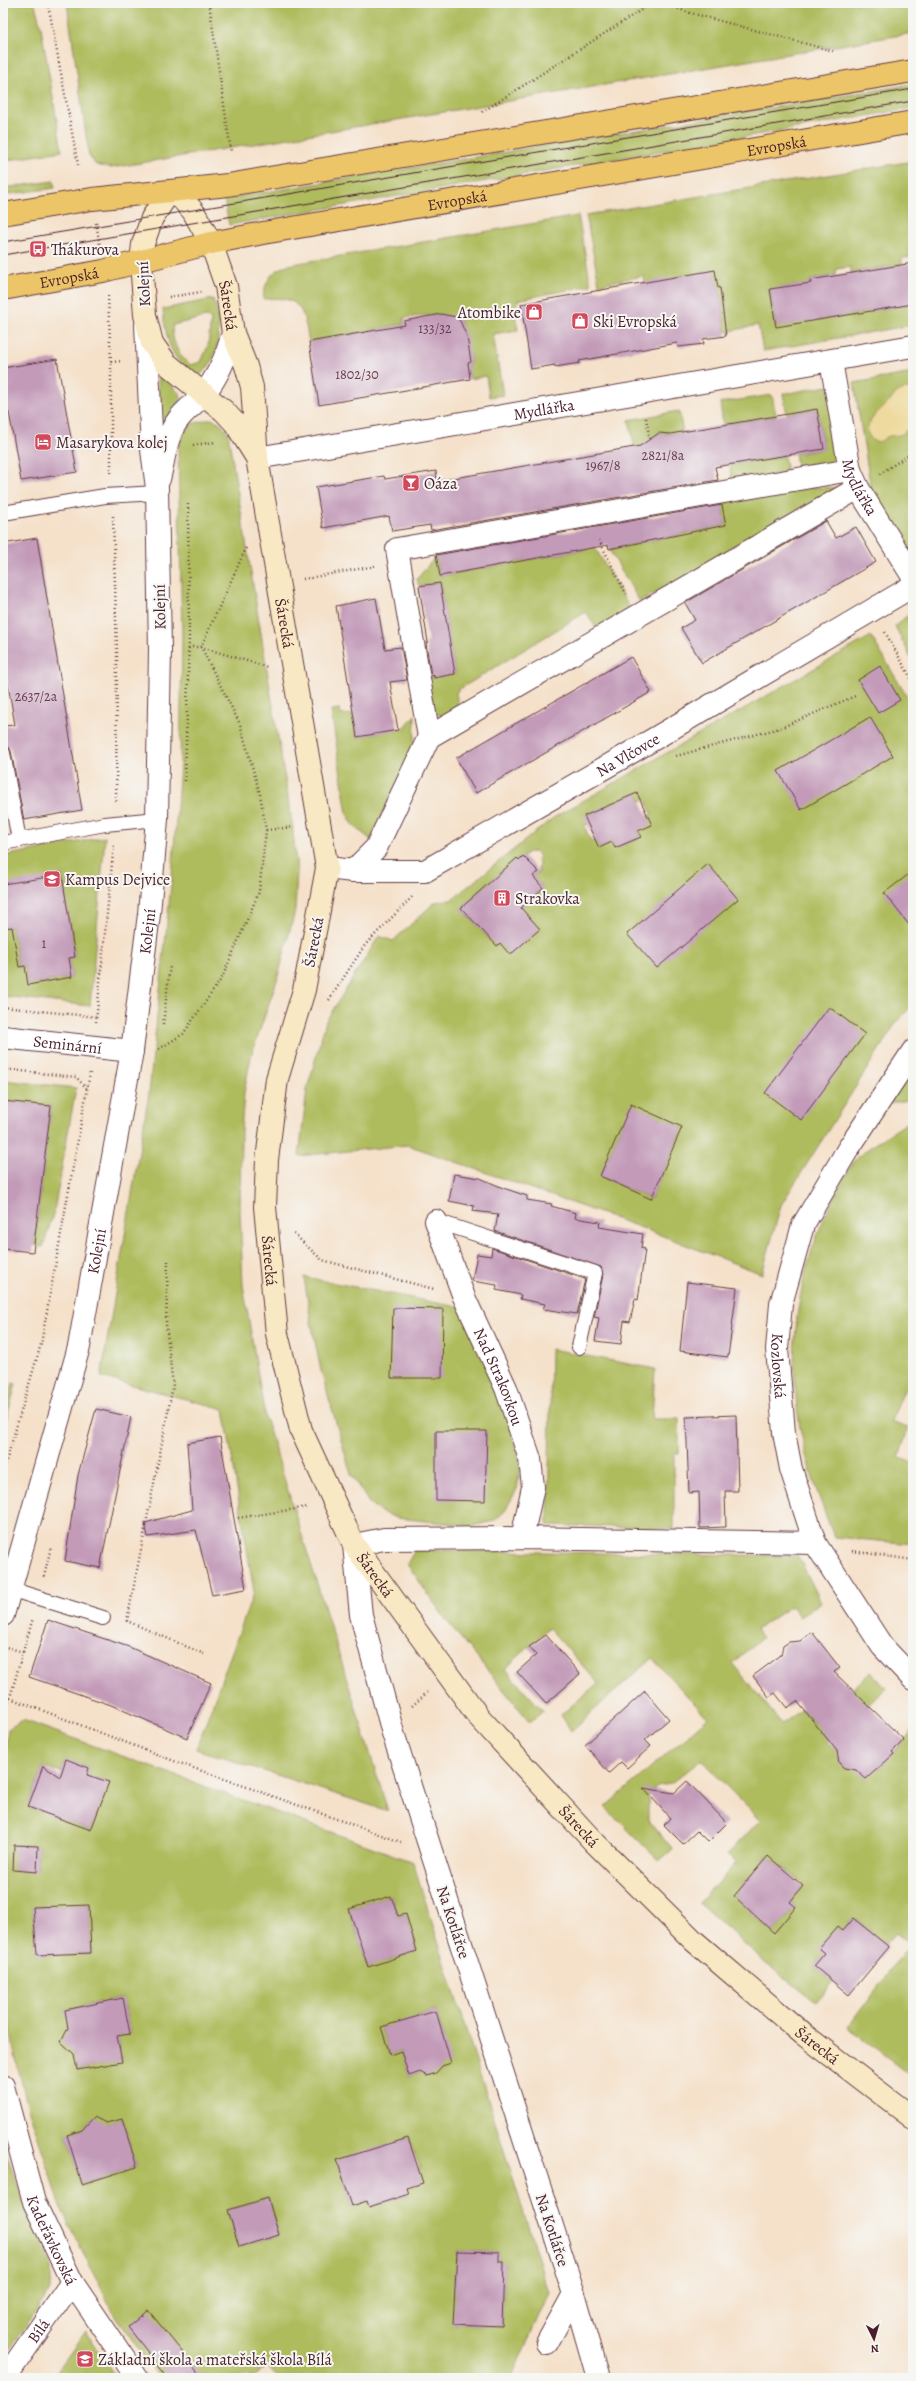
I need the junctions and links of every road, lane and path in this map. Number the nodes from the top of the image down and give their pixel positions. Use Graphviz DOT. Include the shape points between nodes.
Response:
graph roads {
  1 [pos="48,3"];
  2 [pos="209,3"];
  3 [pos="652,3"];
  4 [pos="663,3"];
  5 [pos="833,51"];
  6 [pos="913,71"];
  7 [pos="482,112"];
  8 [pos="913,122"];
  9 [pos="231,152"];
  10 [pos="78,165"];
  11 [pos="170,191"];
  12 [pos="3,214"];
  13 [pos="211,243"];
  14 [pos="141,262"];
  15 [pos="3,289"];
  16 [pos="202,292"];
  17 [pos="164,298"];
  18 [pos="109,307"];
  19 [pos="145,315"];
  20 [pos="233,333"];
  21 [pos="913,346"];
  22 [pos="122,361"];
  23 [pos="831,361"];
  24 [pos="111,362"];
  25 [pos="203,394"];
  26 [pos="646,417"];
  27 [pos="650,440"];
  28 [pos="213,443"];
  29 [pos="199,444"];
  30 [pos="913,452"];
  31 [pos="257,458"];
  32 [pos="854,479"];
  33 [pos="157,490"];
  34 [pos="112,496"];
  35 [pos="188,501"];
  36 [pos="3,513"];
  37 [pos="587,516"];
  38 [pos="249,542"];
  39 [pos="399,561"];
  40 [pos="913,577"];
  41 [pos="299,580"];
  42 [pos="913,586"];
  43 [pos="625,592"];
  44 [pos="873,610"];
  45 [pos="202,647"];
  46 [pos="271,668"];
  47 [pos="913,682"];
  48 [pos="855,696"];
  49 [pos="429,738"];
  50 [pos="3,753"];
  51 [pos="674,756"];
  52 [pos="157,819"];
  53 [pos="116,823"];
  54 [pos="297,827"];
  55 [pos="266,830"];
  56 [pos="19,840"];
  57 [pos="3,842"];
  58 [pos="327,868"];
  59 [pos="353,871"];
  60 [pos="425,871"];
  61 [pos="328,1001"];
  62 [pos="3,1007"];
  63 [pos="97,1017"];
  64 [pos="3,1038"];
  65 [pos="94,1048"];
  66 [pos="132,1051"];
  67 [pos="913,1051"];
  68 [pos="3,1069"];
  69 [pos="88,1090"];
  70 [pos="436,1221"];
  71 [pos="292,1232"];
  72 [pos="168,1262"];
  73 [pos="464,1297"];
  74 [pos="579,1347"];
  75 [pos="3,1472"];
  76 [pos="311,1507"];
  77 [pos="238,1518"];
  78 [pos="522,1538"];
  79 [pos="815,1543"];
  80 [pos="354,1546"];
  81 [pos="870,1555"];
  82 [pos="913,1560"];
  83 [pos="10,1589"];
  84 [pos="3,1615"];
  85 [pos="103,1618"];
  86 [pos="3,1646"];
  87 [pos="204,1654"];
  88 [pos="913,1679"];
  89 [pos="10,1698"];
  90 [pos="3,1722"];
  91 [pos="430,1848"];
  92 [pos="3,2086"];
  93 [pos="913,2118"];
  94 [pos="72,2282"];
  95 [pos="574,2294"];
  96 [pos="547,2344"];
  97 [pos="5,2378"];
  98 [pos="137,2378"];
  99 [pos="598,2378"];
  1 -- 10 [label="path"];
  2 -- 9 [label="path"];
  3 -- 7 [label="path"];
  4 -- 5 [label="path" via="687,12"];
  6 -- 11 [label="main road" via="228,185"];
  8 -- 13 [label="main road, Evropská"];
  11 -- 12 [label="main road" via="92,199"];
  11 -- 13 [label="street, Šárecká" via="193,211"];
  11 -- 14 [label="street, Kolejní" via="146,231"];
  13 -- 14 [label="main road, Evropská"];
  13 -- 20 [label="street, Šárecká" via="226,286"];
  14 -- 15 [label="main road, Evropská"];
  14 -- 19 [label="street, Kolejní"];
  16 -- 17 [label="path"];
  18 -- 24 [label="path"];
  19 -- 25 [label="street" via="152,343 166,363"];
  19 -- 33 [label="street, Kolejní" via="152,450"];
  20 -- 25 [label="street" via="224,362"];
  20 -- 31 [label="street, Šárecká" via="252,387"];
  21 -- 23 [label="street, Mydlářka"];
  22 -- 24 [label="path"];
  23 -- 31 [label="street, Mydlářka"];
  23 -- 32 [label="street, Mydlářka"];
  24 -- 34 [label="path" via="109,455"];
  25 -- 31 [label="street" via="235,423"];
  25 -- 33 [label="street" via="177,420 171,432"];
  26 -- 27 [label="path"];
  28 -- 29 [label="path"];
  30 -- 32 [label="path"];
  31 -- 58 [label="street, Šárecká"];
  32 -- 37 [label="street"];
  32 -- 40 [label="street, Mydlářka"];
  32 -- 49 [label="street"];
  33 -- 34 [label="lane"];
  33 -- 52 [label="street, Kolejní" via="160,650"];
  34 -- 36 [label="lane"];
  34 -- 53 [label="path" via="117,653"];
  35 -- 45 [label="path" via="189,647"];
  37 -- 39 [label="street" via="397,549"];
  37 -- 43 [label="path"];
  38 -- 45 [label="path"];
  39 -- 41 [label="path"];
  39 -- 49 [label="street"];
  42 -- 44 [label="street, Na Vlčovce"];
  44 -- 47 [label="path"];
  44 -- 60 [label="street, Na Vlčovce"];
  45 -- 46 [label="path"];
  45 -- 55 [label="path" via="240,724 260,794"];
  48 -- 51 [label="path" via="780,728 682,756"];
  49 -- 59 [label="street" via="376,848"];
  50 -- 56 [label="lane"];
  52 -- 53 [label="lane"];
  52 -- 66 [label="street, Kolejní" via="149,914"];
  53 -- 56 [label="lane"];
  53 -- 63 [label="path"];
  54 -- 55 [label="path"];
  55 -- 66 [label="path" via="259,892 222,978 183,1034 159,1049"];
  56 -- 57 [label="lane"];
  58 -- 59 [label="street, Na Vlčovce"];
  58 -- 80 [label="street, Šárecká" via="304,990 277,1080 267,1160 265,1207 278,1334 301,1430"];
  59 -- 60 [label="street, Na Vlčovce"];
  60 -- 61 [label="path" via="410,901 365,945"];
  62 -- 63 [label="path"];
  63 -- 65 [label="path"];
  64 -- 65 [label="street, Seminární"];
  65 -- 66 [label="street, Seminární"];
  65 -- 69 [label="path"];
  66 -- 83 [label="street, Kolejní" via="79,1347"];
  67 -- 79 [label="street, Kozlovská" via="848,1149 803,1224 781,1304 778,1349 784,1433 791,1469"];
  68 -- 69 [label="path" via="76,1077"];
  69 -- 75 [label="path" via="41,1344"];
  70 -- 73 [label="street, Nad Strakovkou"];
  70 -- 74 [label="lane" via="595,1274"];
  71 -- 73 [label="path" via="322,1260"];
  72 -- 87 [label="path" via="166,1324 174,1386 126,1621"];
  73 -- 78 [label="street, Nad Strakovkou" via="506,1388 530,1459 533,1487"];
  76 -- 77 [label="path"];
  78 -- 79 [label="street"];
  78 -- 80 [label="street" via="384,1539"];
  79 -- 88 [label="street, Kozlovská" via="882,1646"];
  80 -- 91 [label="street, Na Kotlářce" via="360,1615 393,1733"];
  80 -- 93 [label="street, Šárecká" via="478,1716 593,1841 694,1941 803,2034"];
  81 -- 82 [label="path"];
  83 -- 84 [label="street, Kolejní"];
  83 -- 85 [label="lane"];
  86 -- 89 [label="path" via="22,1652"];
  89 -- 90 [label="path"];
  89 -- 91 [label="path" via="395,1840"];
  91 -- 95 [label="street, Na Kotlářce"];
  92 -- 94 [label="street, Kadeřávkovská" via="34,2202"];
  94 -- 97 [label="street, Bílá"];
  94 -- 98 [label="street, Kadeřávkovská"];
  95 -- 96 [label="street"];
  95 -- 99 [label="street, Na Kotlářce"];
}
